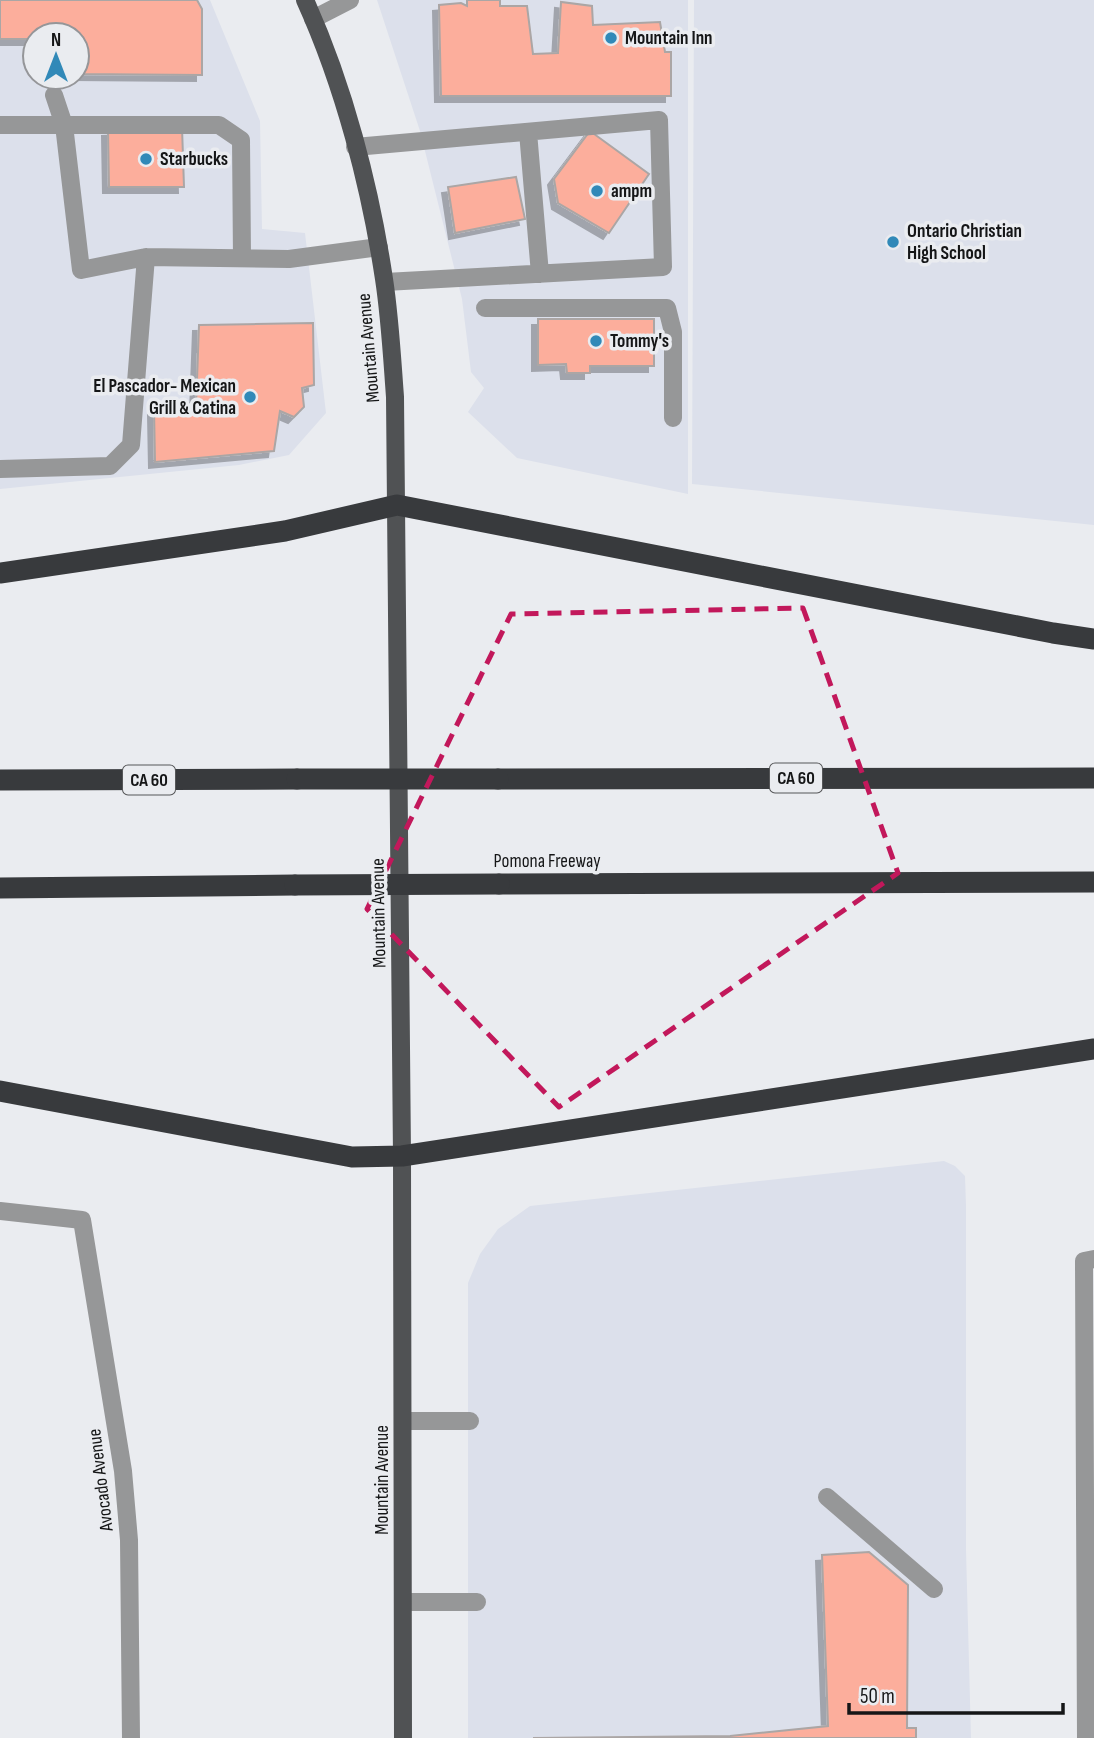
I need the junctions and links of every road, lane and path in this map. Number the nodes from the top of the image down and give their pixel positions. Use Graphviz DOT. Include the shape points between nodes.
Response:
graph roads {
  1 [pos="305,0"];
  2 [pos="350,0"];
  3 [pos="313,19"];
  4 [pos="54,95"];
  5 [pos="0,125"];
  6 [pos="64,125"];
  7 [pos="528,132"];
  8 [pos="355,147"];
  9 [pos="379,247"];
  10 [pos="146,257"];
  11 [pos="242,258"];
  12 [pos="540,274"];
  13 [pos="385,282"];
  14 [pos="485,308"];
  15 [pos="673,418"];
  16 [pos="0,469"];
  17 [pos="397,505"];
  18 [pos="0,573"];
  19 [pos="1094,639"];
  20 [pos="1094,778"];
  21 [pos="0,780"];
  22 [pos="1094,882"];
  23 [pos="0,887"];
  24 [pos="1094,1049"];
  25 [pos="0,1091"];
  26 [pos="402,1156"];
  27 [pos="0,1210"];
  28 [pos="1094,1259"];
  29 [pos="402,1421"];
  30 [pos="470,1421"];
  31 [pos="827,1497"];
  32 [pos="934,1589"];
  33 [pos="403,1602"];
  34 [pos="477,1602"];
  35 [pos="1090,1710"];
  36 [pos="131,1738"];
  37 [pos="403,1738"];
  38 [pos="1086,1738"];
  1 -- 3 [label="main road, Mountain Avenue"];
  2 -- 3 [label="street"];
  3 -- 8 [label="main road, Mountain Avenue" via="341,93"];
  4 -- 6 [label="street"];
  5 -- 6 [label="street"];
  6 -- 10 [label="street" via="81,270"];
  6 -- 11 [label="street" via="219,125 241,140"];
  7 -- 8 [label="street"];
  7 -- 12 [label="street"];
  7 -- 12 [label="street" via="659,120 663,267"];
  8 -- 9 [label="main road, Mountain Avenue"];
  9 -- 11 [label="street" via="289,259"];
  9 -- 13 [label="main road, Mountain Avenue"];
  10 -- 11 [label="street"];
  10 -- 16 [label="street" via="131,445 110,467"];
  12 -- 13 [label="street"];
  13 -- 17 [label="main road, Mountain Avenue" via="395,397"];
  14 -- 15 [label="street" via="667,308 673,332"];
  17 -- 18 [label="highway" via="285,531"];
  17 -- 19 [label="highway"];
  17 -- 26 [label="main road, Mountain Avenue"];
  20 -- 21 [label="highway, CA 60, bridge"];
  22 -- 23 [label="highway, Pomona Freeway, bridge"];
  24 -- 26 [label="highway"];
  25 -- 26 [label="highway" via="352,1157"];
  26 -- 29 [label="main road, Mountain Avenue"];
  27 -- 36 [label="street, Avocado Avenue" via="82,1220 123,1471"];
  28 -- 35 [label="street" via="1084,1261"];
  29 -- 30 [label="street"];
  29 -- 33 [label="main road, Mountain Avenue"];
  31 -- 32 [label="street"];
  33 -- 34 [label="street"];
  33 -- 37 [label="main road, Mountain Avenue"];
  35 -- 38 [label="street"];
}
